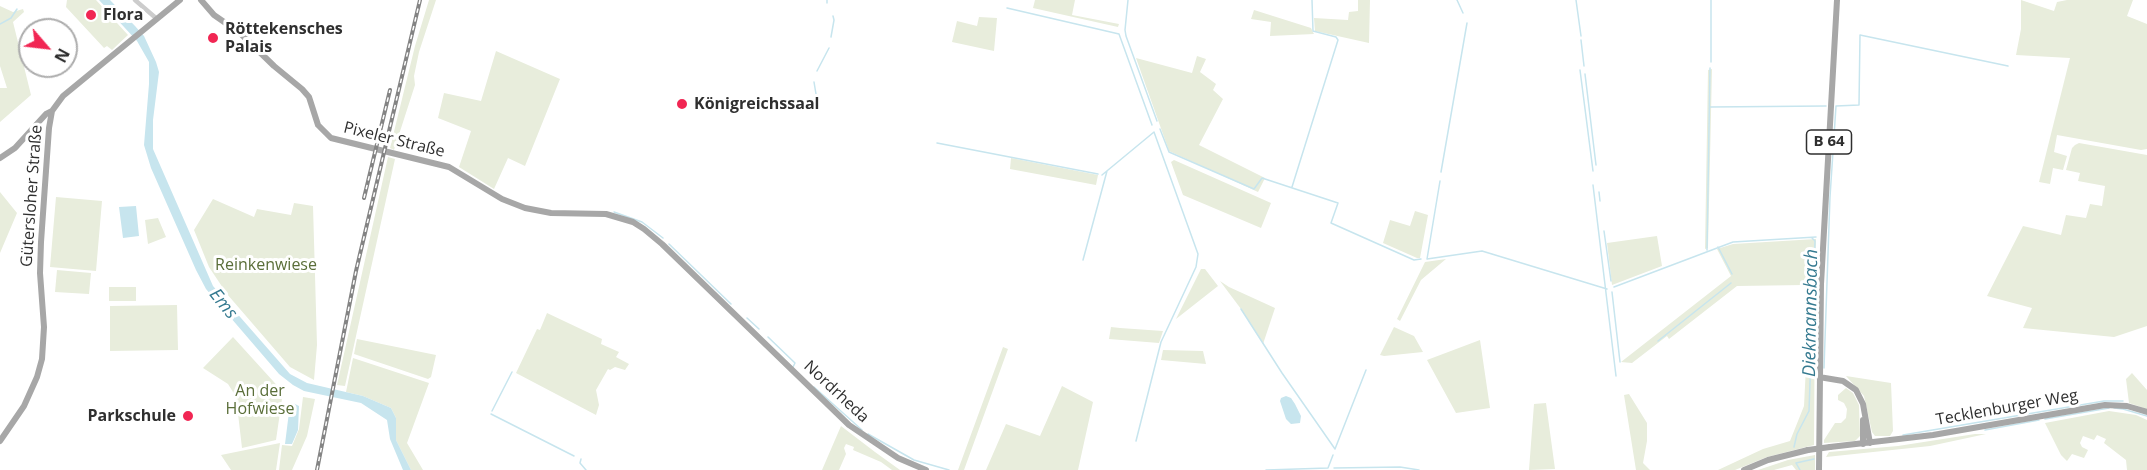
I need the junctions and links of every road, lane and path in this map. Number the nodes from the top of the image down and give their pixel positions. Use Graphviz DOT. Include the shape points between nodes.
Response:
graph roads {
  1 [pos="135,0"];
  2 [pos="180,0"];
  3 [pos="201,0"];
  4 [pos="1837,0"];
  5 [pos="157,19"];
  6 [pos="52,111"];
  7 [pos="0,158"];
  8 [pos="739,319"];
  9 [pos="1819,380"];
  10 [pos="2147,412"];
  11 [pos="0,441"];
  12 [pos="1867,443"];
  13 [pos="926,470"];
  14 [pos="1744,470"];
  15 [pos="1820,470"];
  1 -- 5 [label="street"];
  2 -- 5 [label="main road, Gütersloher Straße"];
  3 -- 8 [label="main road, Pixeler Straße" via="302,89 309,97 318,125 331,138 449,167 525,208 551,213 606,214 633,222 655,238"];
  4 -- 9 [label="main road, B 64"];
  5 -- 6 [label="main road, Gütersloher Straße" via="63,96"];
  6 -- 7 [label="main road"];
  6 -- 11 [label="main road, Gütersloher Straße" via="41,242 42,359 24,406"];
  8 -- 13 [label="main road, Nordrheda" via="849,424 891,454"];
  9 -- 12 [label="main road" via="1843,381 1857,390 1862,400"];
  9 -- 15 [label="main road, B 64"];
  10 -- 12 [label="main road, Tecklenburger Weg" via="2104,405"];
  12 -- 14 [label="main road, bridge" via="1808,450"];
}
